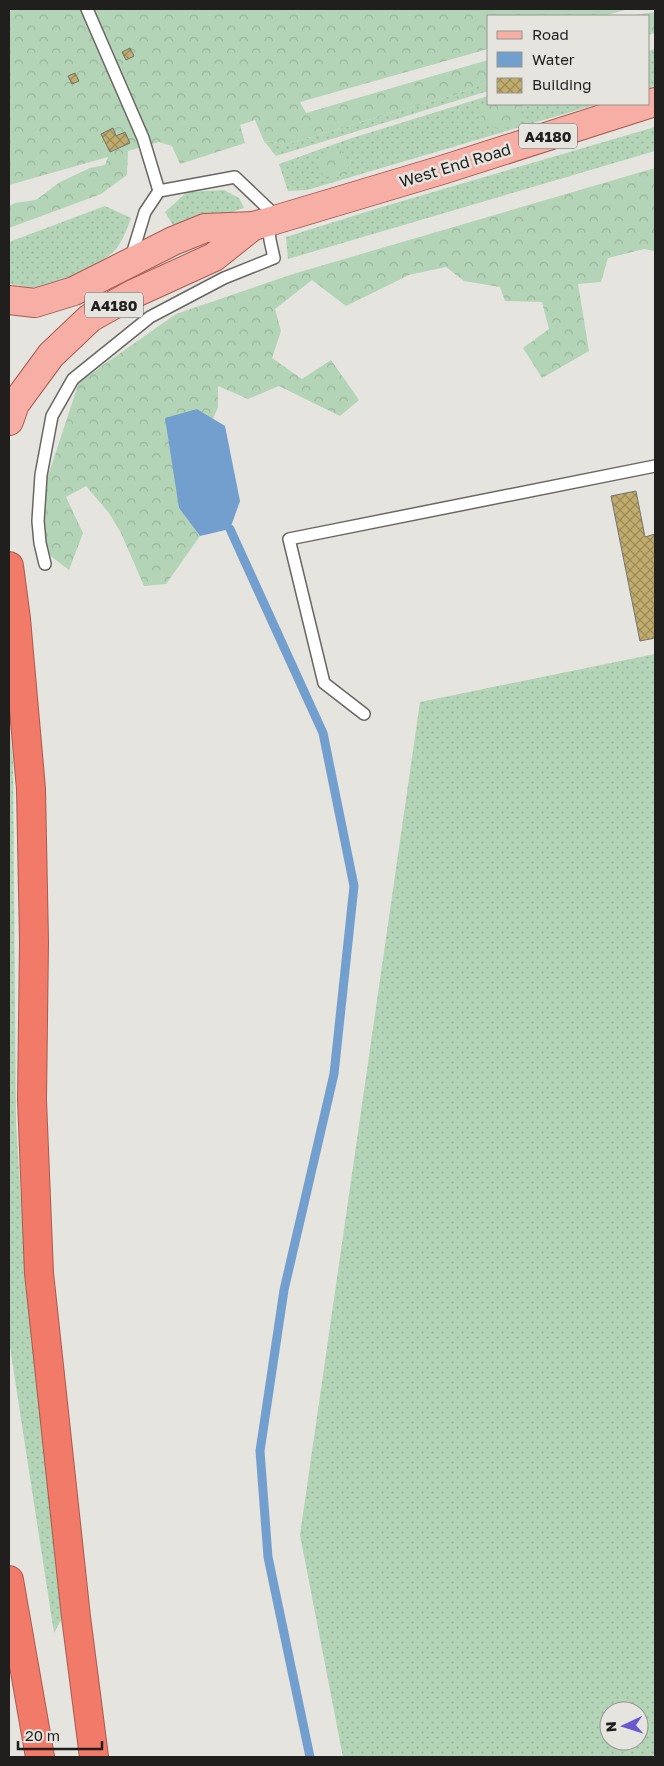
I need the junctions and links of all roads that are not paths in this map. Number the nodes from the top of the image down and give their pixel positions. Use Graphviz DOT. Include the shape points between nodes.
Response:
graph roads {
  1 [pos="87,9"];
  2 [pos="646,105"];
  3 [pos="159,191"];
  4 [pos="267,222"];
  5 [pos="130,262"];
  6 [pos="9,300"];
  7 [pos="9,421"];
  8 [pos="655,466"];
  9 [pos="45,564"];
  10 [pos="9,566"];
  11 [pos="364,714"];
  12 [pos="9,1580"];
  13 [pos="40,1757"];
  14 [pos="94,1757"];
  1 -- 3 [label="lane" via="143,138"];
  2 -- 4 [label="main road, West End Road / A4180"];
  3 -- 4 [label="lane" via="235,176"];
  3 -- 5 [label="lane" via="145,212"];
  4 -- 5 [label="main road, West End Road / A4180" via="205,228"];
  4 -- 7 [label="main road, West End Road / A4180" via="214,257 133,294 90,318 51,355 15,404"];
  4 -- 9 [label="lane" via="274,258 224,278 150,317 73,379 52,416 41,474 38,521"];
  5 -- 6 [label="main road, West End Road / A4180" via="74,291 35,303"];
  8 -- 11 [label="lane" via="289,539 324,683"];
  10 -- 14 [label="highway" via="31,789 34,942 32,1100 39,1273"];
  12 -- 13 [label="highway"];
}
